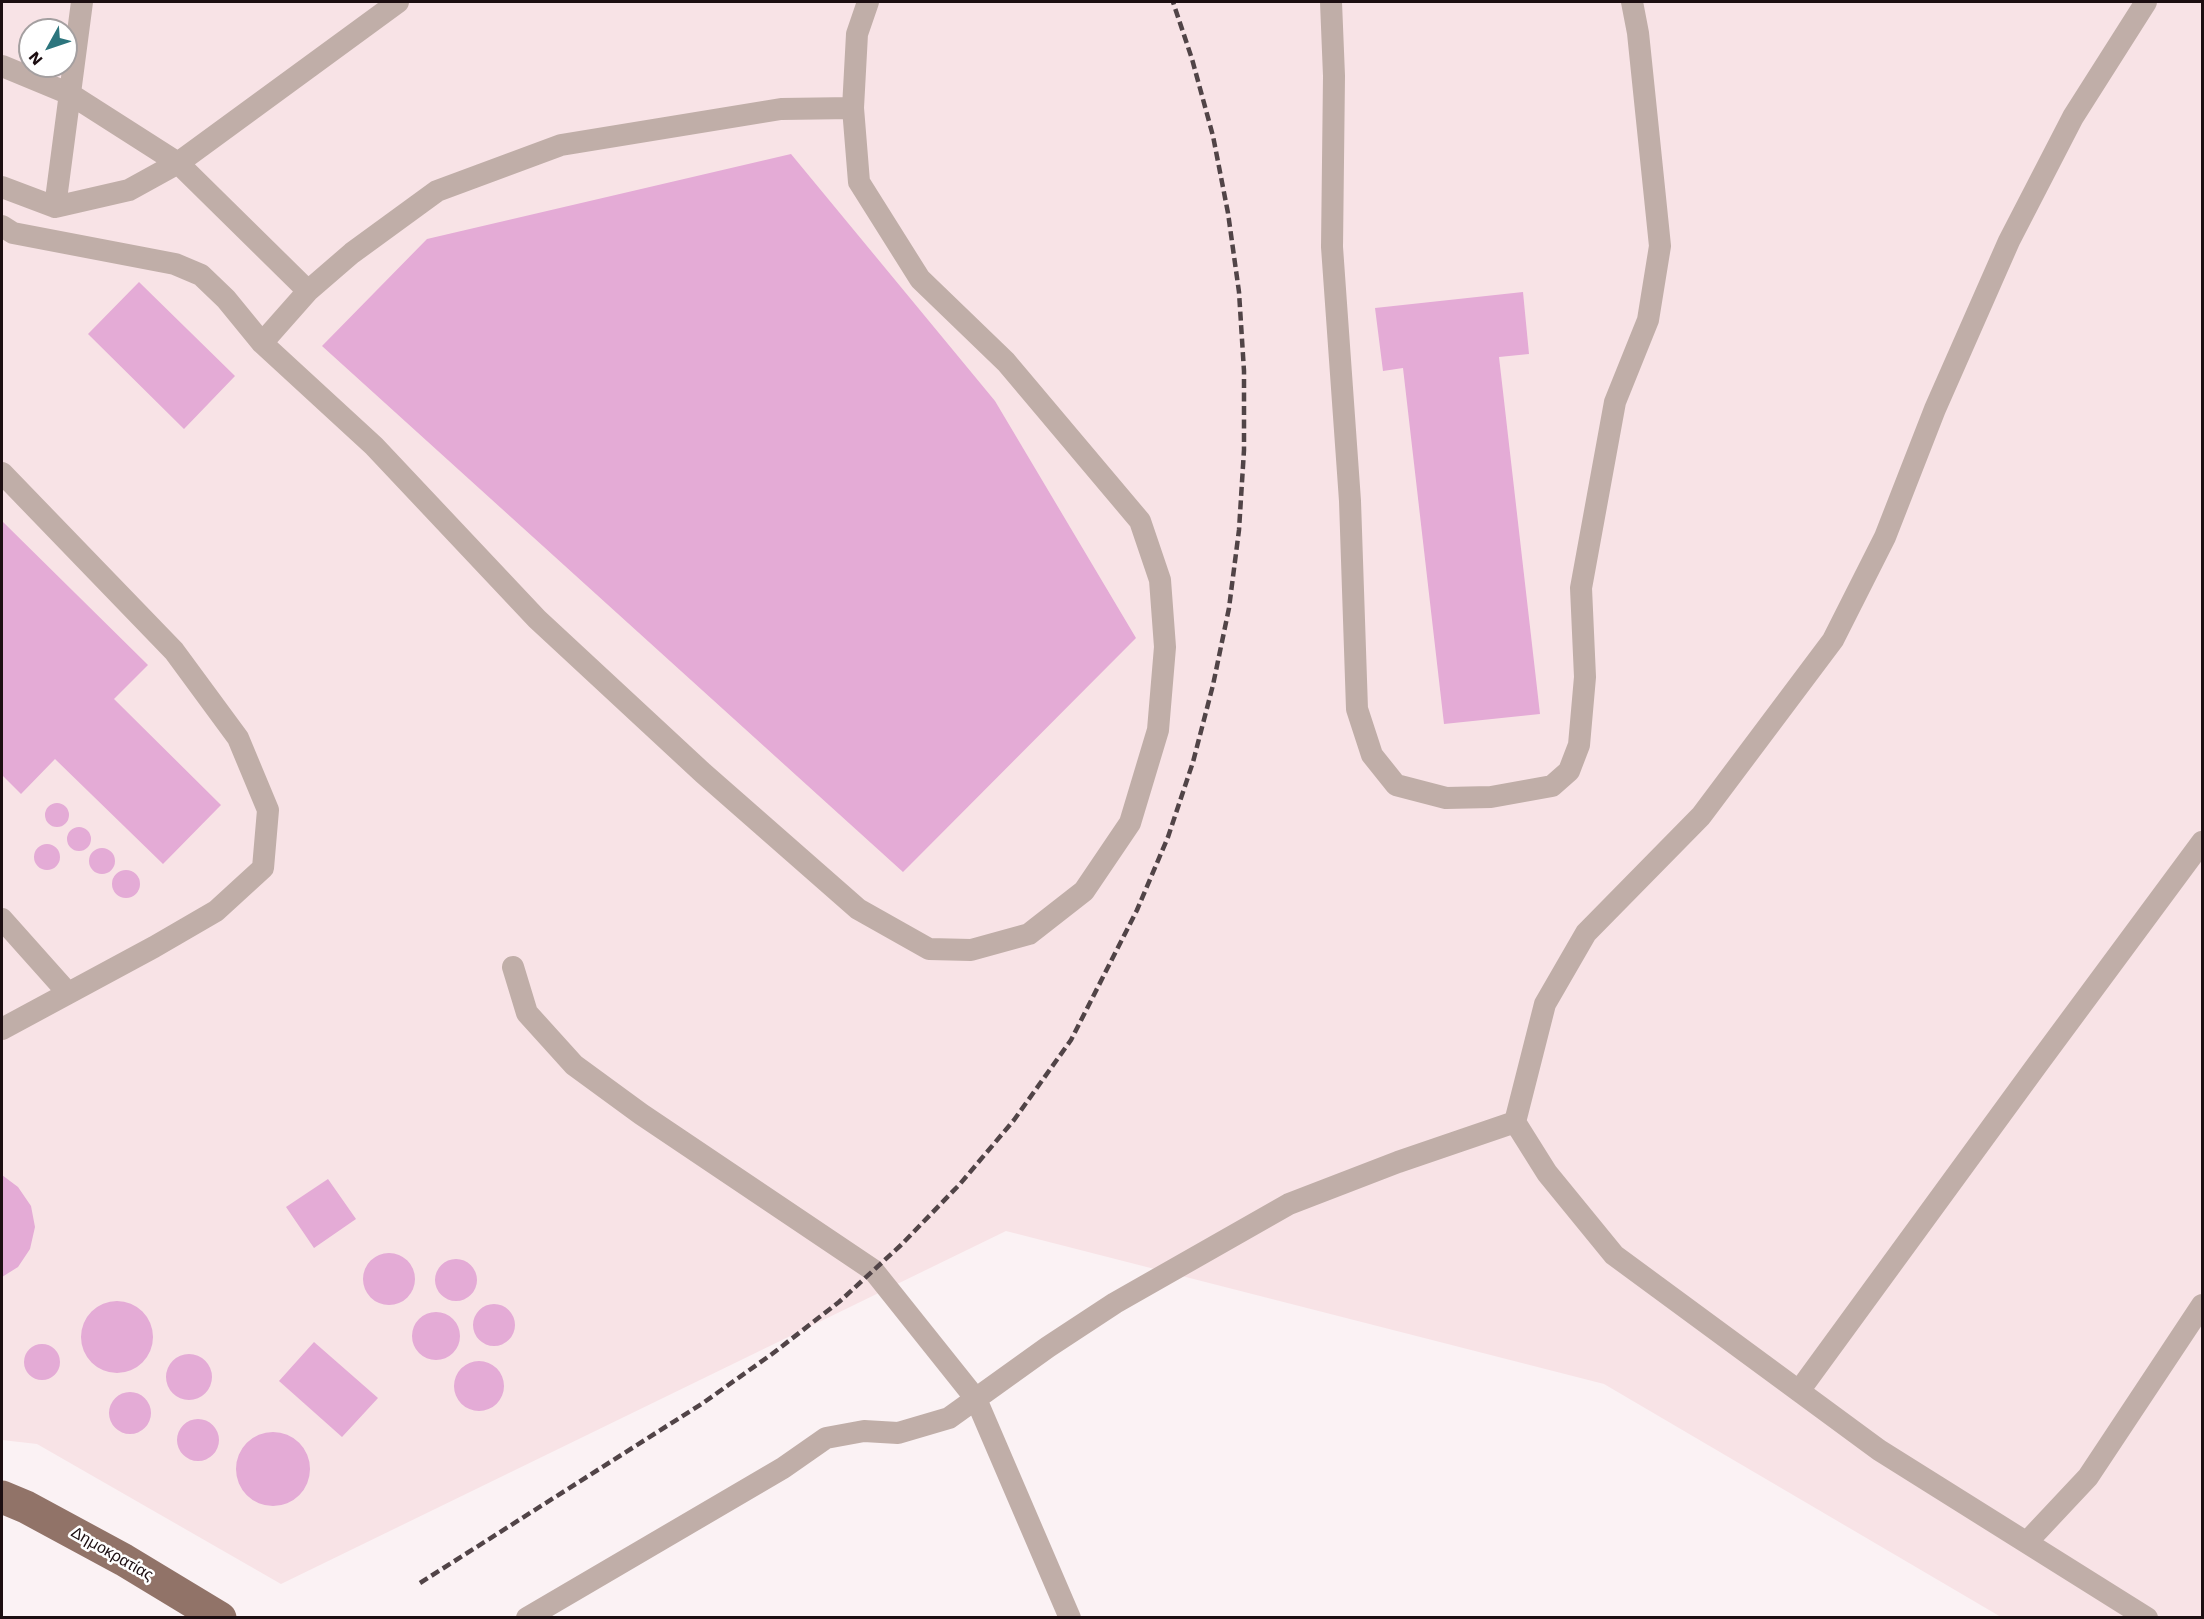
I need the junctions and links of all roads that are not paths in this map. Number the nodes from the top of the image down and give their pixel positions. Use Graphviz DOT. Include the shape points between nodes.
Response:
graph roads {
  1 [pos="82,2"];
  2 [pos="398,2"];
  3 [pos="868,2"];
  4 [pos="1331,2"];
  5 [pos="1632,2"];
  6 [pos="2146,2"];
  7 [pos="2,66"];
  8 [pos="70,94"];
  9 [pos="853,108"];
  10 [pos="178,163"];
  11 [pos="2,187"];
  12 [pos="55,207"];
  13 [pos="2,226"];
  14 [pos="308,291"];
  15 [pos="262,343"];
  16 [pos="2,473"];
  17 [pos="2202,842"];
  18 [pos="2,920"];
  19 [pos="513,967"];
  20 [pos="68,993"];
  21 [pos="2,1029"];
  22 [pos="1515,1122"];
  23 [pos="2202,1305"];
  24 [pos="1799,1391"];
  25 [pos="976,1399"];
  26 [pos="2,1497"];
  27 [pos="2027,1542"];
  28 [pos="124,1560"];
  29 [pos="173,1617"];
  30 [pos="220,1617"];
  31 [pos="527,1617"];
  32 [pos="1070,1617"];
  33 [pos="2147,1617"];
  1 -- 8 [label="lane"];
  2 -- 10 [label="lane"];
  3 -- 9 [label="lane" via="857,34"];
  4 -- 5 [label="lane" via="1332,247 1350,501 1357,709 1372,754 1396,785 1446,798 1491,797 1552,786 1569,771 1579,745 1585,677 1581,588 1616,402 1648,320 1660,246"];
  6 -- 22 [label="lane" via="2073,117 2009,241 1935,409 1885,537 1833,639 1701,816 1586,933 1545,1004"];
  7 -- 8 [label="lane"];
  8 -- 10 [label="lane"];
  8 -- 12 [label="lane"];
  9 -- 14 [label="lane" via="781,109 561,145 438,191"];
  9 -- 15 [label="lane" via="859,182 920,279 1006,362 1140,521 1160,580 1165,647 1158,730 1130,823 1084,891 1029,934 971,950 929,949 858,909 702,773 537,618 374,446"];
  10 -- 12 [label="lane" via="129,190"];
  10 -- 14 [label="lane"];
  11 -- 12 [label="lane"];
  13 -- 15 [label="lane" via="13,233 149,258 201,275"];
  14 -- 15 [label="lane"];
  16 -- 20 [label="lane" via="174,651 238,738 268,810 263,868 216,911"];
  17 -- 24 [label="lane"];
  18 -- 20 [label="lane"];
  19 -- 25 [label="lane" via="527,1013 574,1065 873,1270"];
  20 -- 21 [label="lane"];
  22 -- 24 [label="lane" via="1547,1173 1614,1255"];
  22 -- 25 [label="lane" via="1289,1204 1115,1303"];
  23 -- 27 [label="lane" via="2088,1477"];
  24 -- 27 [label="lane" via="1880,1450"];
  25 -- 31 [label="lane" via="949,1418 927,1426 898,1433 864,1431 826,1438 783,1468"];
  25 -- 32 [label="lane"];
  26 -- 28 [label="main road, Δημοκρατίας"];
  27 -- 33 [label="lane"];
  28 -- 29 [label="main road"];
  28 -- 30 [label="main road, Δημοκρατίας"];
}
